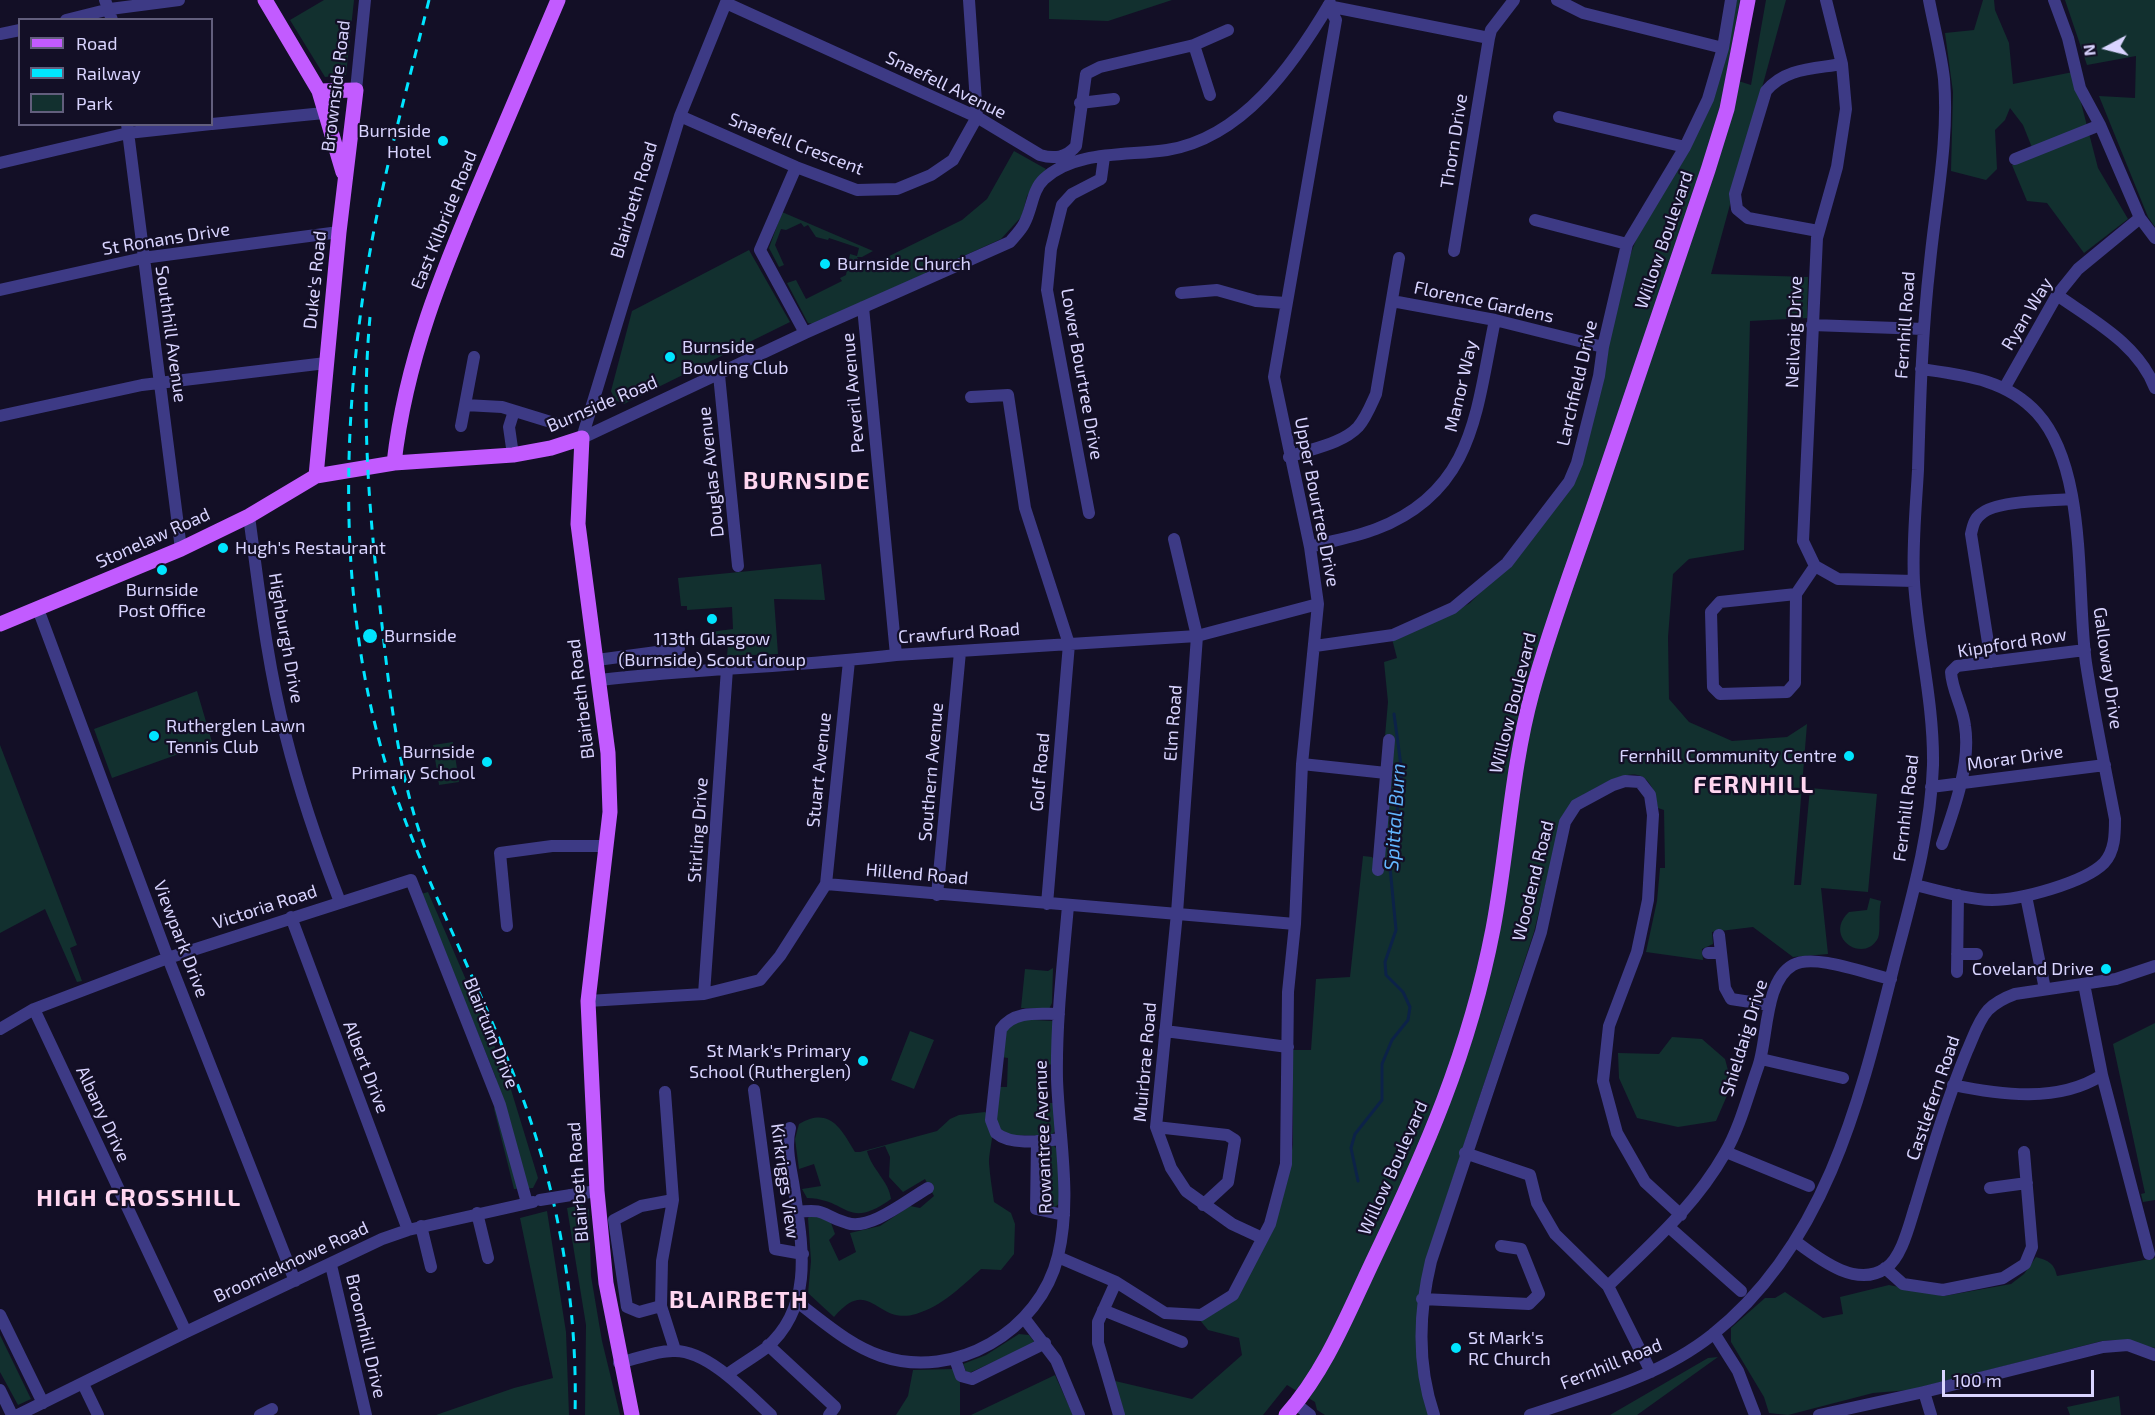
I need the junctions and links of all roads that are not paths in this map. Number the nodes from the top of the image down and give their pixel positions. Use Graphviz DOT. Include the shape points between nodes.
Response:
graph roads {
  1 [pos="179,0"];
  2 [pos="265,0"];
  3 [pos="366,0"];
  4 [pos="558,0"];
  5 [pos="969,0"];
  6 [pos="1515,0"];
  7 [pos="1557,0"];
  8 [pos="1731,0"];
  9 [pos="1748,0"];
  10 [pos="1826,0"];
  11 [pos="1929,0"];
  12 [pos="2054,0"];
  13 [pos="727,2"];
  14 [pos="1330,3"];
  15 [pos="109,10"];
  16 [pos="75,18"];
  17 [pos="18,30"];
  18 [pos="1227,30"];
  19 [pos="0,34"];
  20 [pos="1490,38"];
  21 [pos="1194,45"];
  22 [pos="1723,48"];
  23 [pos="1842,64"];
  24 [pos="356,90"];
  25 [pos="319,91"];
  26 [pos="1210,96"];
  27 [pos="1114,99"];
  28 [pos="1080,103"];
  29 [pos="324,113"];
  30 [pos="680,116"];
  31 [pos="978,117"];
  32 [pos="1559,117"];
  33 [pos="213,124"];
  34 [pos="2100,125"];
  35 [pos="178,126"];
  36 [pos="128,129"];
  37 [pos="1685,147"];
  38 [pos="1104,157"];
  39 [pos="2015,159"];
  40 [pos="0,163"];
  41 [pos="796,167"];
  42 [pos="345,177"];
  43 [pos="2140,218"];
  44 [pos="1535,220"];
  45 [pos="1818,231"];
  46 [pos="339,232"];
  47 [pos="2155,238"];
  48 [pos="1627,244"];
  49 [pos="1454,251"];
  50 [pos="143,258"];
  51 [pos="1399,258"];
  52 [pos="0,290"];
  53 [pos="1181,293"];
  54 [pos="2056,295"];
  55 [pos="1392,301"];
  56 [pos="1286,303"];
  57 [pos="863,307"];
  58 [pos="1495,320"];
  59 [pos="1812,325"];
  60 [pos="1924,329"];
  61 [pos="805,333"];
  62 [pos="1603,347"];
  63 [pos="474,357"];
  64 [pos="326,363"];
  65 [pos="1921,369"];
  66 [pos="719,375"];
  67 [pos="159,382"];
  68 [pos="2005,387"];
  69 [pos="2155,388"];
  70 [pos="971,397"];
  71 [pos="465,405"];
  72 [pos="514,411"];
  73 [pos="0,416"];
  74 [pos="554,423"];
  75 [pos="461,426"];
  76 [pos="582,438"];
  77 [pos="513,454"];
  78 [pos="1289,456"];
  79 [pos="394,463"];
  80 [pos="316,476"];
  81 [pos="2072,499"];
  82 [pos="1089,513"];
  83 [pos="249,516"];
  84 [pos="1174,538"];
  85 [pos="1310,547"];
  86 [pos="181,549"];
  87 [pos="738,566"];
  88 [pos="1815,566"];
  89 [pos="1914,581"];
  90 [pos="1796,594"];
  91 [pos="1318,604"];
  92 [pos="38,609"];
  93 [pos="0,624"];
  94 [pos="1197,636"];
  95 [pos="1069,644"];
  96 [pos="1315,646"];
  97 [pos="680,649"];
  98 [pos="2085,650"];
  99 [pos="960,652"];
  100 [pos="896,655"];
  101 [pos="597,660"];
  102 [pos="849,661"];
  103 [pos="1991,662"];
  104 [pos="727,669"];
  105 [pos="600,680"];
  106 [pos="1389,740"];
  107 [pos="1302,764"];
  108 [pos="2104,765"];
  109 [pos="1386,773"];
  110 [pos="1960,784"];
  111 [pos="1931,787"];
  112 [pos="1942,844"];
  113 [pos="606,846"];
  114 [pos="1378,870"];
  115 [pos="411,880"];
  116 [pos="826,884"];
  117 [pos="1915,885"];
  118 [pos="937,895"];
  119 [pos="1958,895"];
  120 [pos="2026,896"];
  121 [pos="340,902"];
  122 [pos="1047,904"];
  123 [pos="1068,906"];
  124 [pos="1177,913"];
  125 [pos="291,917"];
  126 [pos="1295,924"];
  127 [pos="507,926"];
  128 [pos="1719,935"];
  129 [pos="1708,953"];
  130 [pos="1721,953"];
  131 [pos="1957,954"];
  132 [pos="1977,954"];
  133 [pos="168,958"];
  134 [pos="2155,966"];
  135 [pos="1957,972"];
  136 [pos="1891,979"];
  137 [pos="2084,984"];
  138 [pos="2045,988"];
  139 [pos="704,994"];
  140 [pos="588,1001"];
  141 [pos="1770,1005"];
  142 [pos="34,1009"];
  143 [pos="1059,1014"];
  144 [pos="0,1029"];
  145 [pos="1165,1032"];
  146 [pos="1288,1047"];
  147 [pos="1761,1059"];
  148 [pos="2102,1075"];
  149 [pos="1843,1078"];
  150 [pos="1953,1085"];
  151 [pos="754,1090"];
  152 [pos="665,1092"];
  153 [pos="1156,1127"];
  154 [pos="790,1128"];
  155 [pos="1061,1139"];
  156 [pos="1037,1141"];
  157 [pos="1726,1152"];
  158 [pos="2024,1152"];
  159 [pos="1465,1153"];
  160 [pos="2027,1183"];
  161 [pos="1809,1186"];
  162 [pos="928,1188"];
  163 [pos="1990,1188"];
  164 [pos="597,1191"];
  165 [pos="673,1200"];
  166 [pos="527,1203"];
  167 [pos="1203,1205"];
  168 [pos="797,1212"];
  169 [pos="477,1213"];
  170 [pos="1064,1215"];
  171 [pos="1681,1215"];
  172 [pos="421,1226"];
  173 [pos="1670,1228"];
  174 [pos="408,1230"];
  175 [pos="1260,1237"];
  176 [pos="1795,1241"];
  177 [pos="1501,1246"];
  178 [pos="803,1254"];
  179 [pos="2149,1254"];
  180 [pos="1058,1257"];
  181 [pos="488,1258"];
  182 [pos="331,1265"];
  183 [pos="431,1267"];
  184 [pos="1885,1268"];
  185 [pos="295,1281"];
  186 [pos="1116,1282"];
  187 [pos="1608,1286"];
  188 [pos="1741,1291"];
  189 [pos="1422,1299"];
  190 [pos="797,1302"];
  191 [pos="661,1306"];
  192 [pos="1103,1311"];
  193 [pos="0,1315"];
  194 [pos="1024,1318"];
  195 [pos="186,1332"];
  196 [pos="1714,1333"];
  197 [pos="1182,1342"];
  198 [pos="1045,1343"];
  199 [pos="768,1345"];
  200 [pos="675,1350"];
  201 [pos="2155,1355"];
  202 [pos="956,1359"];
  203 [pos="619,1363"];
  204 [pos="1651,1372"];
  205 [pos="728,1374"];
  206 [pos="83,1384"];
  207 [pos="0,1390"];
  208 [pos="1924,1392"];
  209 [pos="42,1403"];
  210 [pos="272,1409"];
  211 [pos="1291,1409"];
  212 [pos="765,1413"];
  213 [pos="12,1415"];
  214 [pos="18,1415"];
  215 [pos="98,1415"];
  216 [pos="260,1415"];
  217 [pos="366,1415"];
  218 [pos="632,1415"];
  219 [pos="829,1415"];
  220 [pos="1079,1415"];
  221 [pos="1119,1415"];
  222 [pos="1310,1415"];
  223 [pos="1434,1415"];
  224 [pos="1530,1415"];
  225 [pos="1755,1415"];
  226 [pos="1819,1415"];
  227 [pos="1931,1415"];
  1 -- 15 [label="street"];
  2 -- 25 [label="main road, Duke's Road"];
  3 -- 24 [label="street, Brownside Road"];
  4 -- 79 [label="main road, East Kilbride Road" via="441,275 413,359 400,413"];
  5 -- 31 [label="street"];
  6 -- 20 [label="street" via="1491,30"];
  7 -- 22 [label="street" via="1583,13"];
  8 -- 22 [label="street, Larchfield Drive"];
  9 -- 211 [label="main road, Willow Boulevard" via="1727,108 1708,170 1565,583 1531,696 1513,777 1493,928 1459,1060 1421,1160 1340,1331"];
  10 -- 23 [label="street, Neilvaig Drive"];
  11 -- 60 [label="street, Fernhill Road" via="1944,77 1945,135"];
  12 -- 34 [label="street" via="2080,88"];
  13 -- 30 [label="street, Blairbeth Road"];
  13 -- 31 [label="street, Snaefell Avenue"];
  14 -- 20 [label="street"];
  14 -- 38 [label="street, Burnside Road" via="1293,61 1231,124 1168,150"];
  14 -- 56 [label="street, Upper Bourtree Drive" via="1336,20"];
  15 -- 16 [label="street"];
  17 -- 19 [label="street"];
  18 -- 21 [label="street, Snaefell Avenue"];
  20 -- 49 [label="street, Thorn Drive"];
  21 -- 26 [label="street"];
  21 -- 28 [label="street, Snaefell Avenue" via="1100,67 1086,74"];
  22 -- 37 [label="street, Larchfield Drive" via="1708,99"];
  23 -- 45 [label="street, Neilvaig Drive" via="1846,109 1843,138"];
  23 -- 45 [label="street" via="1787,73 1775,80 1766,92 1735,194 1737,209 1748,218"];
  24 -- 25 [label="main road"];
  24 -- 42 [label="main road, Brownside Road"];
  25 -- 29 [label="main road, Duke's Road"];
  27 -- 28 [label="street"];
  28 -- 31 [label="street, Snaefell Avenue" via="1077,142 1063,156 1040,155"];
  29 -- 33 [label="street"];
  29 -- 42 [label="main road, Duke's Road"];
  30 -- 41 [label="street, Snaefell Crescent"];
  30 -- 76 [label="street, Blairbeth Road"];
  31 -- 41 [label="street, Snaefell Crescent" via="953,160 932,175 897,189 857,190"];
  32 -- 37 [label="street"];
  34 -- 39 [label="street"];
  34 -- 43 [label="street"];
  35 -- 36 [label="street"];
  36 -- 40 [label="street"];
  36 -- 50 [label="street, Southhill Avenue"];
  37 -- 48 [label="street, Larchfield Drive"];
  38 -- 57 [label="street, Burnside Road" via="1078,162 1044,178 1024,225 1010,242"];
  38 -- 82 [label="street, Lower Bourtree Drive" via="1101,178 1072,194 1062,205 1051,249 1047,290"];
  41 -- 61 [label="street" via="760,250"];
  42 -- 46 [label="main road, Duke's Road"];
  43 -- 47 [label="street"];
  43 -- 54 [label="street, Ryan Way" via="2078,269"];
  44 -- 48 [label="street"];
  45 -- 59 [label="street, Neilvaig Drive"];
  46 -- 50 [label="street, St Ronans Drive"];
  46 -- 64 [label="main road, Duke's Road"];
  48 -- 62 [label="street, Larchfield Drive"];
  50 -- 52 [label="street, St Ronans Drive"];
  50 -- 67 [label="street, Southhill Avenue"];
  51 -- 55 [label="street"];
  53 -- 56 [label="street" via="1217,290 1256,301"];
  54 -- 68 [label="street, Ryan Way"];
  54 -- 69 [label="street" via="2130,348"];
  55 -- 58 [label="street, Florence Gardens"];
  55 -- 78 [label="street" via="1376,394 1366,415 1357,428 1339,440"];
  56 -- 78 [label="street, Upper Bourtree Drive" via="1274,377"];
  57 -- 61 [label="street, Burnside Road"];
  57 -- 100 [label="street, Peveril Avenue"];
  58 -- 62 [label="street, Florence Gardens"];
  58 -- 85 [label="street, Manor Way" via="1471,434 1455,468 1437,492 1406,515 1375,530"];
  59 -- 60 [label="street"];
  59 -- 88 [label="street, Neilvaig Drive" via="1803,541"];
  60 -- 65 [label="street, Fernhill Road"];
  61 -- 66 [label="street, Burnside Road"];
  62 -- 96 [label="street, Larchfield Drive" via="1599,376 1569,482 1507,563 1453,608 1396,633"];
  63 -- 71 [label="street"];
  64 -- 67 [label="street"];
  64 -- 80 [label="main road, Duke's Road"];
  65 -- 68 [label="street, Galloway Drive" via="1972,376"];
  65 -- 89 [label="street, Fernhill Road"];
  66 -- 76 [label="street, Burnside Road"];
  66 -- 87 [label="street, Douglas Avenue"];
  67 -- 73 [label="street"];
  67 -- 86 [label="street, Southhill Avenue"];
  68 -- 81 [label="street, Galloway Drive" via="2037,412 2061,447"];
  70 -- 95 [label="street" via="1008,395 1025,508"];
  71 -- 72 [label="street"];
  71 -- 75 [label="street"];
  72 -- 74 [label="street"];
  72 -- 77 [label="street" via="509,427"];
  76 -- 77 [label="main road, Burnside Road"];
  76 -- 101 [label="main road, Blairbeth Road" via="578,524"];
  77 -- 79 [label="main road, Burnside Road"];
  78 -- 85 [label="street, Upper Bourtree Drive"];
  79 -- 80 [label="main road"];
  80 -- 83 [label="main road, Stonelaw Road"];
  81 -- 98 [label="street, Galloway Drive"];
  81 -- 103 [label="street" via="1995,506 1982,512 1974,523 1971,534"];
  83 -- 86 [label="main road, Stonelaw Road"];
  83 -- 121 [label="street, Highburgh Drive" via="264,626 286,736 316,839"];
  84 -- 94 [label="street, Elm Road"];
  85 -- 91 [label="street, Upper Bourtree Drive"];
  86 -- 92 [label="main road, Stonelaw Road"];
  88 -- 89 [label="street" via="1838,579"];
  88 -- 90 [label="street"];
  89 -- 111 [label="street, Fernhill Road" via="1933,730"];
  90 -- 90 [label="street" via="1795,683 1787,692 1720,694 1713,687 1711,612 1720,602"];
  91 -- 94 [label="street, Crawfurd Road"];
  91 -- 96 [label="street, Upper Bourtree Drive"];
  92 -- 93 [label="main road, Stonelaw Road"];
  92 -- 133 [label="street, Viewpark Drive"];
  94 -- 95 [label="street, Crawfurd Road"];
  94 -- 124 [label="street, Elm Road"];
  95 -- 99 [label="street, Crawfurd Road"];
  95 -- 122 [label="street, Golf Road"];
  96 -- 107 [label="street, Upper Bourtree Drive"];
  97 -- 101 [label="street"];
  98 -- 103 [label="street, Kippford Row"];
  98 -- 108 [label="street, Galloway Drive"];
  99 -- 100 [label="street, Crawfurd Road"];
  99 -- 118 [label="street, Southern Avenue"];
  100 -- 102 [label="street, Crawfurd Road"];
  101 -- 105 [label="main road, Blairbeth Road"];
  102 -- 104 [label="street, Crawfurd Road"];
  102 -- 116 [label="street, Stuart Avenue"];
  103 -- 110 [label="street, Kippford Row" via="1957,666 1951,672 1965,725"];
  104 -- 105 [label="street, Crawfurd Road"];
  104 -- 139 [label="street, Stirling Drive"];
  105 -- 113 [label="main road, Blairbeth Road" via="608,753"];
  106 -- 109 [label="street"];
  107 -- 109 [label="street"];
  107 -- 126 [label="street, Upper Bourtree Drive"];
  108 -- 110 [label="street, Morar Drive"];
  108 -- 120 [label="street, Galloway Drive" via="2115,819 2115,842 2104,862 2080,877"];
  109 -- 114 [label="street"];
  110 -- 111 [label="street, Morar Drive"];
  110 -- 112 [label="street"];
  111 -- 117 [label="street, Fernhill Road"];
  113 -- 127 [label="street" via="552,846 500,853"];
  113 -- 140 [label="main road, Blairbeth Road"];
  115 -- 121 [label="street, Victoria Road"];
  115 -- 166 [label="street, Blairtum Drive" via="500,1105"];
  116 -- 118 [label="street, Hillend Road"];
  116 -- 139 [label="street" via="760,980"];
  117 -- 119 [label="street, Galloway Drive"];
  117 -- 136 [label="street, Fernhill Road"];
  118 -- 122 [label="street, Hillend Road"];
  119 -- 120 [label="street, Galloway Drive" via="1992,900"];
  119 -- 131 [label="street"];
  120 -- 138 [label="street"];
  121 -- 125 [label="street, Victoria Road"];
  122 -- 123 [label="street, Hillend Road"];
  123 -- 124 [label="street, Hillend Road"];
  123 -- 143 [label="street, Rowantree Avenue"];
  124 -- 126 [label="street, Hillend Road"];
  124 -- 145 [label="street, Muirbrae Road"];
  125 -- 133 [label="street, Victoria Road"];
  125 -- 174 [label="street, Albert Drive"];
  126 -- 146 [label="street, Upper Bourtree Drive" via="1288,992"];
  128 -- 130 [label="street"];
  129 -- 130 [label="street"];
  130 -- 141 [label="street" via="1725,988 1731,999"];
  131 -- 132 [label="street"];
  131 -- 135 [label="street"];
  133 -- 142 [label="street, Victoria Road"];
  133 -- 185 [label="street, Viewpark Drive"];
  134 -- 137 [label="street, Castlefern Road" via="2116,980"];
  136 -- 141 [label="street, Shieldaig Drive" via="1817,961 1793,965 1779,980"];
  136 -- 176 [label="street, Fernhill Road" via="1864,1082 1822,1192"];
  137 -- 138 [label="street, Castlefern Road"];
  137 -- 148 [label="street"];
  138 -- 150 [label="street, Castlefern Road" via="2000,999 1986,1012"];
  139 -- 140 [label="street"];
  140 -- 164 [label="main road, Blairbeth Road"];
  141 -- 147 [label="street, Shieldaig Drive"];
  142 -- 144 [label="street, Victoria Road"];
  142 -- 195 [label="street, Albany Drive"];
  143 -- 155 [label="street, Rowantree Avenue" via="1057,1078"];
  143 -- 156 [label="street" via="1017,1016 1006,1022 999,1033 993,1130 1005,1138"];
  145 -- 146 [label="street"];
  145 -- 153 [label="street, Muirbrae Road"];
  146 -- 175 [label="street, Upper Bourtree Drive" via="1286,1164 1270,1224"];
  147 -- 149 [label="street"];
  147 -- 157 [label="street, Shieldaig Drive"];
  148 -- 150 [label="street" via="2077,1086 2032,1095 2000,1095"];
  148 -- 179 [label="street"];
  150 -- 184 [label="street, Castlefern Road" via="1909,1225 1895,1257"];
  151 -- 178 [label="street, Kirkriggs View" via="774,1249"];
  152 -- 165 [label="street"];
  153 -- 167 [label="street, Muirbrae Road" via="1171,1168 1186,1191"];
  153 -- 167 [label="street" via="1227,1135 1235,1140 1228,1182"];
  154 -- 168 [label="street" via="788,1153"];
  155 -- 156 [label="street"];
  155 -- 170 [label="street, Rowantree Avenue"];
  156 -- 170 [label="street" via="1036,1209"];
  157 -- 161 [label="street"];
  157 -- 171 [label="street, Shieldaig Drive"];
  158 -- 160 [label="street"];
  159 -- 171 [label="street, Woodend Road" via="1541,932 1565,822 1576,805 1604,790 1625,781 1640,782 1650,795 1653,815 1648,900 1637,951 1609,1026 1604,1081 1617,1133 1645,1182"];
  159 -- 187 [label="street" via="1530,1175 1537,1203 1555,1234"];
  159 -- 189 [label="street, Woodend Road"];
  160 -- 163 [label="street"];
  160 -- 184 [label="street" via="2032,1247 2025,1264 2003,1278 1943,1290 1903,1284"];
  162 -- 168 [label="street" via="862,1225 848,1224 822,1210"];
  164 -- 166 [label="street, Broomieknowe Road, bridge"];
  164 -- 203 [label="main road, Blairbeth Road"];
  165 -- 191 [label="street" via="662,1261"];
  165 -- 191 [label="street" via="641,1206 614,1220 627,1307 639,1312"];
  166 -- 169 [label="street, Broomieknowe Road"];
  167 -- 175 [label="street, Muirbrae Road"];
  168 -- 178 [label="street"];
  169 -- 172 [label="street, Broomieknowe Road"];
  169 -- 181 [label="street"];
  170 -- 180 [label="street, Rowantree Avenue"];
  171 -- 173 [label="street, Shieldaig Drive"];
  172 -- 174 [label="street, Broomieknowe Road"];
  172 -- 183 [label="street"];
  173 -- 187 [label="street, Shieldaig Drive"];
  173 -- 188 [label="street"];
  174 -- 182 [label="street, Broomieknowe Road"];
  175 -- 186 [label="street, Upper Bourtree Drive" via="1233,1295 1201,1315 1165,1313"];
  176 -- 184 [label="street" via="1828,1264 1851,1274 1869,1274"];
  176 -- 196 [label="street, Fernhill Road" via="1772,1275"];
  177 -- 189 [label="street" via="1521,1249 1530,1265 1539,1294 1529,1304"];
  178 -- 190 [label="street"];
  180 -- 186 [label="street, Upper Bourtree Drive"];
  180 -- 194 [label="street, Rowantree Avenue" via="1045,1288"];
  182 -- 185 [label="street, Broomieknowe Road"];
  182 -- 217 [label="street, Broomhill Drive"];
  185 -- 195 [label="street, Broomieknowe Road"];
  186 -- 192 [label="street"];
  187 -- 204 [label="street"];
  189 -- 223 [label="street, Woodend Road" via="1424,1372"];
  190 -- 199 [label="street" via="788,1323"];
  190 -- 202 [label="street, Rowantree Avenue" via="845,1339 884,1357 906,1361"];
  191 -- 200 [label="street"];
  192 -- 197 [label="street"];
  192 -- 221 [label="street" via="1098,1322 1098,1343"];
  193 -- 209 [label="street"];
  194 -- 198 [label="street"];
  194 -- 202 [label="street, Rowantree Avenue" via="994,1342"];
  195 -- 206 [label="street, Broomieknowe Road"];
  196 -- 204 [label="street, Fernhill Road" via="1686,1354"];
  196 -- 225 [label="street" via="1738,1371"];
  198 -- 202 [label="street" via="972,1379 961,1376"];
  198 -- 220 [label="street"];
  199 -- 205 [label="street"];
  199 -- 219 [label="street" via="836,1407"];
  200 -- 203 [label="street"];
  200 -- 205 [label="street"];
  201 -- 208 [label="street" via="2128,1346 2103,1347"];
  203 -- 218 [label="main road, Blairbeth Road"];
  204 -- 224 [label="street, Fernhill Road"];
  205 -- 212 [label="street"];
  206 -- 209 [label="street, Broomieknowe Road"];
  206 -- 215 [label="street"];
  207 -- 213 [label="street"];
  208 -- 226 [label="street"];
  208 -- 227 [label="street"];
  209 -- 214 [label="street, Broomieknowe Road"];
  210 -- 216 [label="street"];
  211 -- 222 [label="street"];
}
